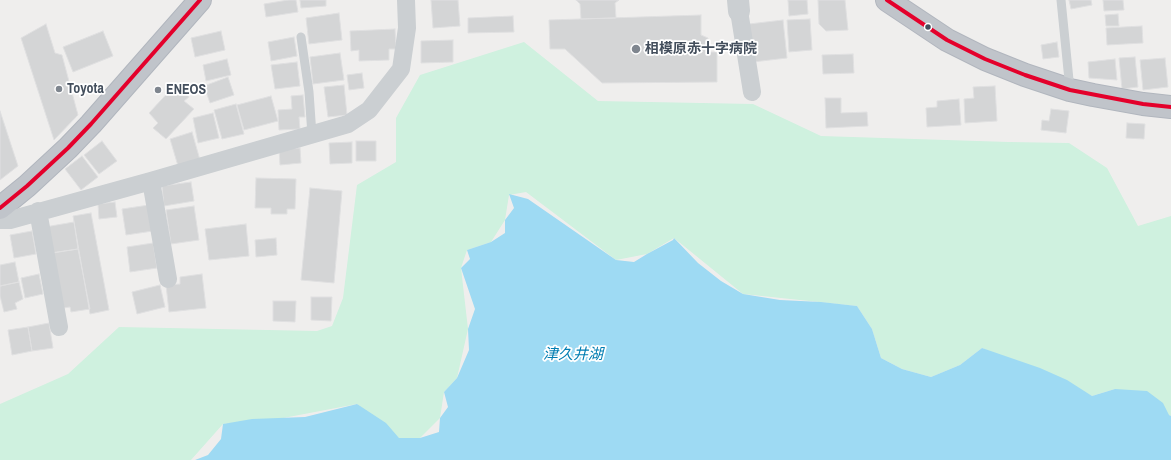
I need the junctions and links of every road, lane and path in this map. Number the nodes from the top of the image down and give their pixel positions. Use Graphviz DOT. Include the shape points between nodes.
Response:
graph roads {
  1 [pos="200,0"];
  2 [pos="406,0"];
  3 [pos="888,0"];
  4 [pos="1061,0"];
  5 [pos="738,6"];
  6 [pos="301,37"];
  7 [pos="1070,90"];
  8 [pos="752,92"];
  9 [pos="1171,107"];
  10 [pos="312,135"];
  11 [pos="151,181"];
  12 [pos="0,208"];
  13 [pos="38,211"];
  14 [pos="0,220"];
  15 [pos="168,279"];
  16 [pos="59,327"];
  1 -- 12 [label="highway" via="72,144"];
  2 -- 10 [label="street" via="407,28 401,69 368,110 348,124"];
  3 -- 7 [label="highway" via="956,45 1012,70"];
  4 -- 7 [label="lane"];
  5 -- 8 [label="street"];
  6 -- 10 [label="lane"];
  7 -- 9 [label="highway" via="1117,100"];
  10 -- 11 [label="street"];
  11 -- 13 [label="street"];
  11 -- 15 [label="street"];
  13 -- 14 [label="street" via="10,220"];
  13 -- 16 [label="street"];
}
